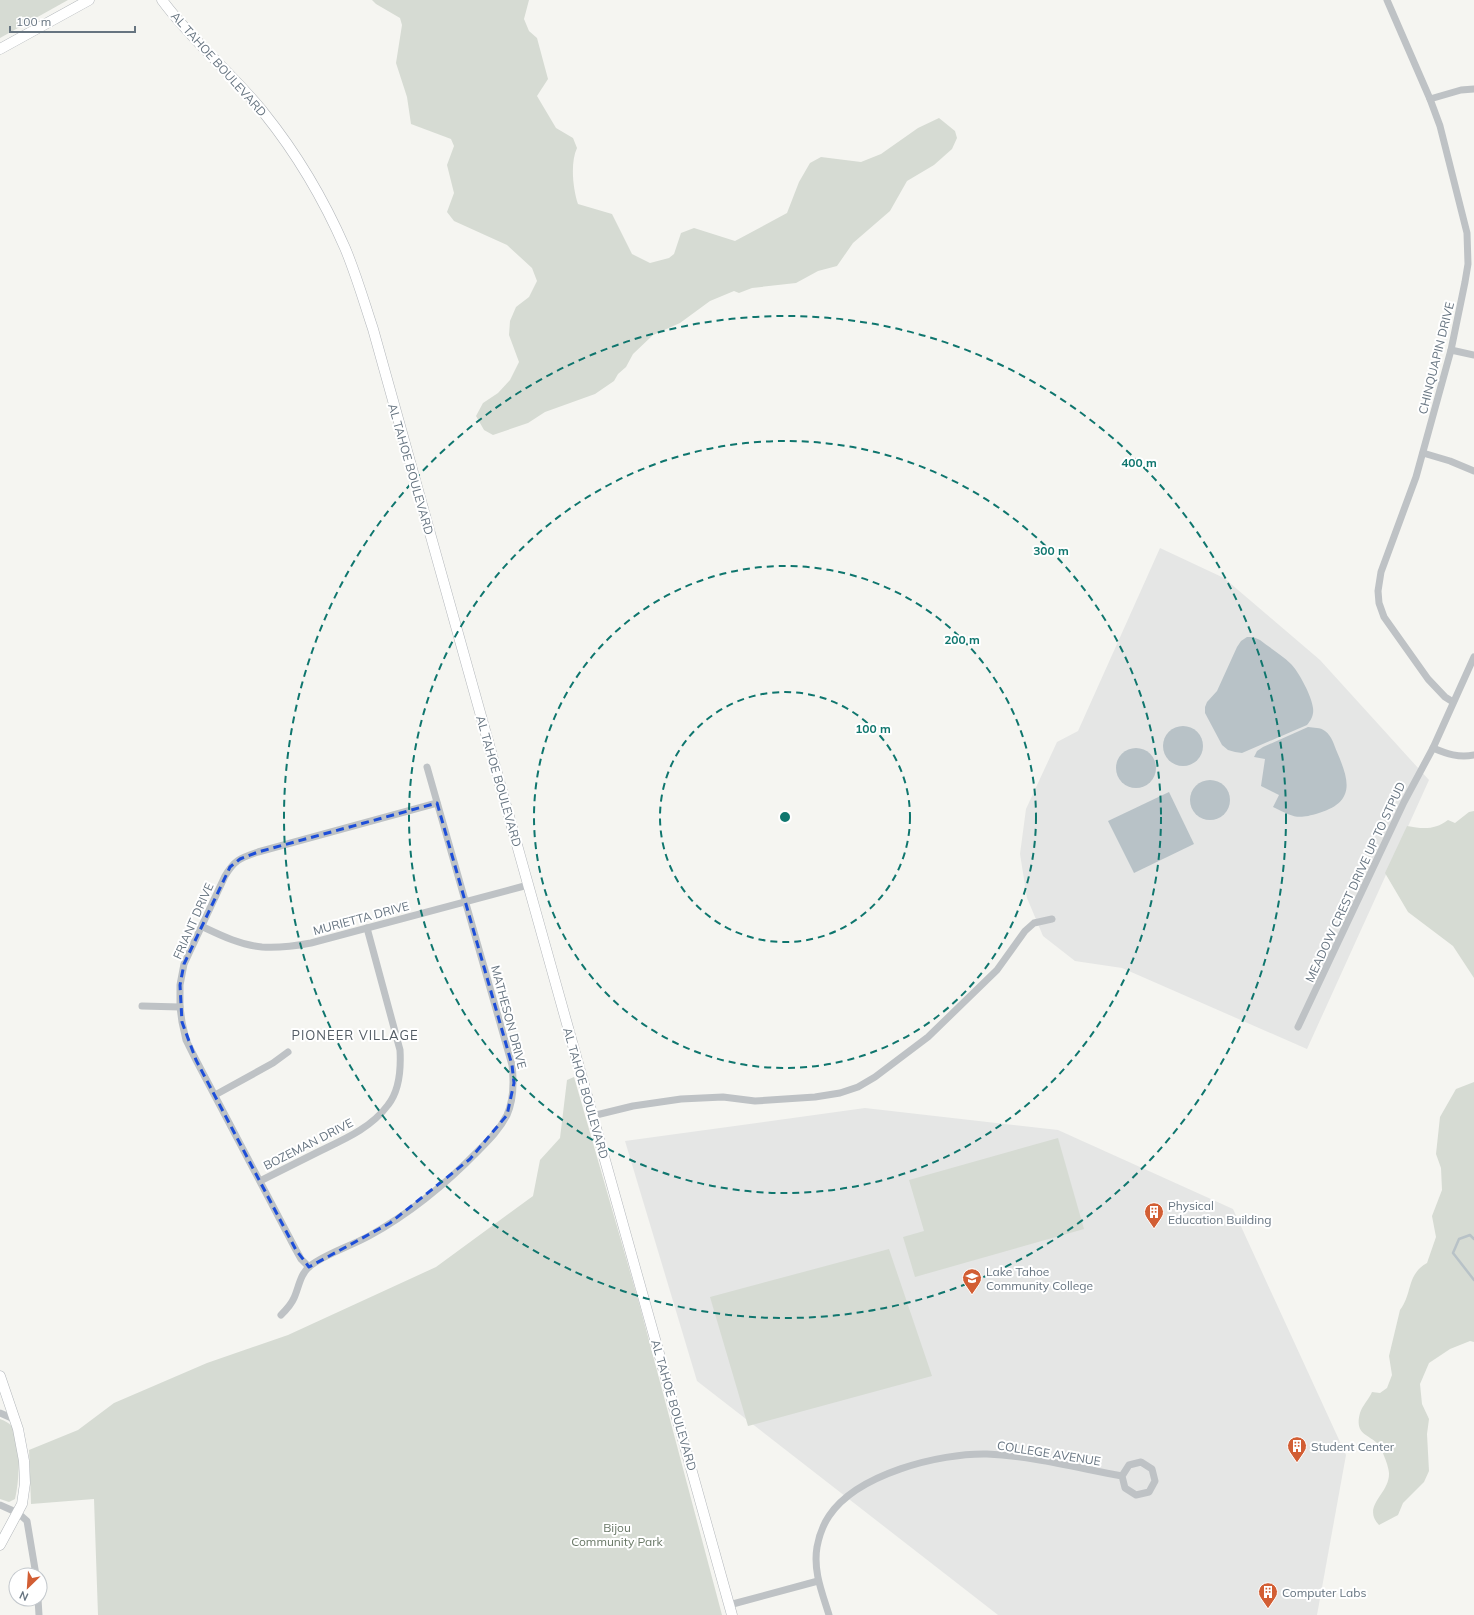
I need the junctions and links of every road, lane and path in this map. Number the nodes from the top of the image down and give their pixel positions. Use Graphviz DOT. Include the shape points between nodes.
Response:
graph roads {
  1 [pos="88,0"];
  2 [pos="162,0"];
  3 [pos="1387,0"];
  4 [pos="0,49"];
  5 [pos="1474,89"];
  6 [pos="1430,99"];
  7 [pos="1471,249"];
  8 [pos="1451,350"];
  9 [pos="1474,356"];
  10 [pos="1423,453"];
  11 [pos="1474,471"];
  12 [pos="1474,657"];
  13 [pos="1453,702"];
  14 [pos="1433,748"];
  15 [pos="1474,755"];
  16 [pos="427,767"];
  17 [pos="437,803"];
  18 [pos="528,884"];
  19 [pos="465,902"];
  20 [pos="1052,919"];
  21 [pos="200,926"];
  22 [pos="367,928"];
  23 [pos="142,1006"];
  24 [pos="180,1007"];
  25 [pos="1298,1027"];
  26 [pos="288,1052"];
  27 [pos="215,1095"];
  28 [pos="592,1116"];
  29 [pos="260,1181"];
  30 [pos="309,1267"];
  31 [pos="281,1315"];
  32 [pos="0,1376"];
  33 [pos="0,1413"];
  34 [pos="16,1420"];
  35 [pos="1122,1476"];
  36 [pos="0,1505"];
  37 [pos="18,1513"];
  38 [pos="0,1545"];
  39 [pos="35,1567"];
  40 [pos="818,1581"];
  41 [pos="730,1610"];
  42 [pos="828,1615"];
  1 -- 4 [label="main road"];
  2 -- 18 [label="main road, AL TAHOE BOULEVARD" via="183,26 243,88 276,129 302,165 345,249 373,329"];
  3 -- 6 [label="street, CHINQUAPIN DRIVE"];
  5 -- 6 [label="street"];
  6 -- 7 [label="street, CHINQUAPIN DRIVE" via="1448,154"];
  7 -- 8 [label="street, CHINQUAPIN DRIVE"];
  8 -- 9 [label="street"];
  8 -- 10 [label="street, CHINQUAPIN DRIVE"];
  10 -- 11 [label="street"];
  10 -- 13 [label="street, CHINQUAPIN DRIVE" via="1381,572 1379,603 1384,617 1428,679"];
  12 -- 13 [label="street, MEADOW CREST DRIVE UP TO STPUD"];
  13 -- 14 [label="street, MEADOW CREST DRIVE UP TO STPUD"];
  14 -- 15 [label="street" via="1459,756"];
  14 -- 25 [label="street, MEADOW CREST DRIVE UP TO STPUD" via="1404,802"];
  16 -- 17 [label="street, MATHESON DRIVE"];
  17 -- 19 [label="street, MATHESON DRIVE"];
  17 -- 21 [label="street, FRIANT DRIVE" via="240,858 225,876"];
  18 -- 19 [label="street, MURIETTA DRIVE"];
  18 -- 28 [label="main road, AL TAHOE BOULEVARD"];
  19 -- 22 [label="street, MURIETTA DRIVE"];
  19 -- 30 [label="street, MATHESON DRIVE" via="512,1065 514,1083 507,1115 498,1129 470,1159 410,1209 369,1236"];
  20 -- 28 [label="street" via="1034,923 1025,931 997,970 928,1037 858,1087 816,1097 755,1101 723,1097 681,1099"];
  21 -- 22 [label="street, MURIETTA DRIVE" via="239,942 262,947 311,943"];
  21 -- 24 [label="street, FRIANT DRIVE" via="184,964 180,985"];
  22 -- 29 [label="street, BOZEMAN DRIVE" via="400,1050 401,1069 397,1087 389,1104 377,1118 358,1132"];
  23 -- 24 [label="street"];
  24 -- 27 [label="street, FRIANT DRIVE" via="186,1040"];
  26 -- 27 [label="street"];
  27 -- 29 [label="street, FRIANT DRIVE"];
  28 -- 41 [label="main road, AL TAHOE BOULEVARD"];
  29 -- 30 [label="street, FRIANT DRIVE" via="301,1259"];
  30 -- 31 [label="street, MATHESON DRIVE" via="298,1284 293,1300"];
  32 -- 34 [label="main road"];
  33 -- 34 [label="street"];
  34 -- 37 [label="main road" via="24,1461 25,1483"];
  35 -- 35 [label="street" via="1125,1488 1136,1495 1148,1492 1155,1481 1152,1469 1141,1462 1129,1465"];
  35 -- 40 [label="street, COLLEGE AVENUE" via="1012,1456 986,1454 936,1458 907,1467 854,1491 829,1515 817,1547"];
  36 -- 37 [label="street"];
  37 -- 38 [label="main road"];
  37 -- 39 [label="street" via="29,1526"];
  40 -- 41 [label="street"];
  40 -- 42 [label="street, COLLEGE AVENUE"];
}
